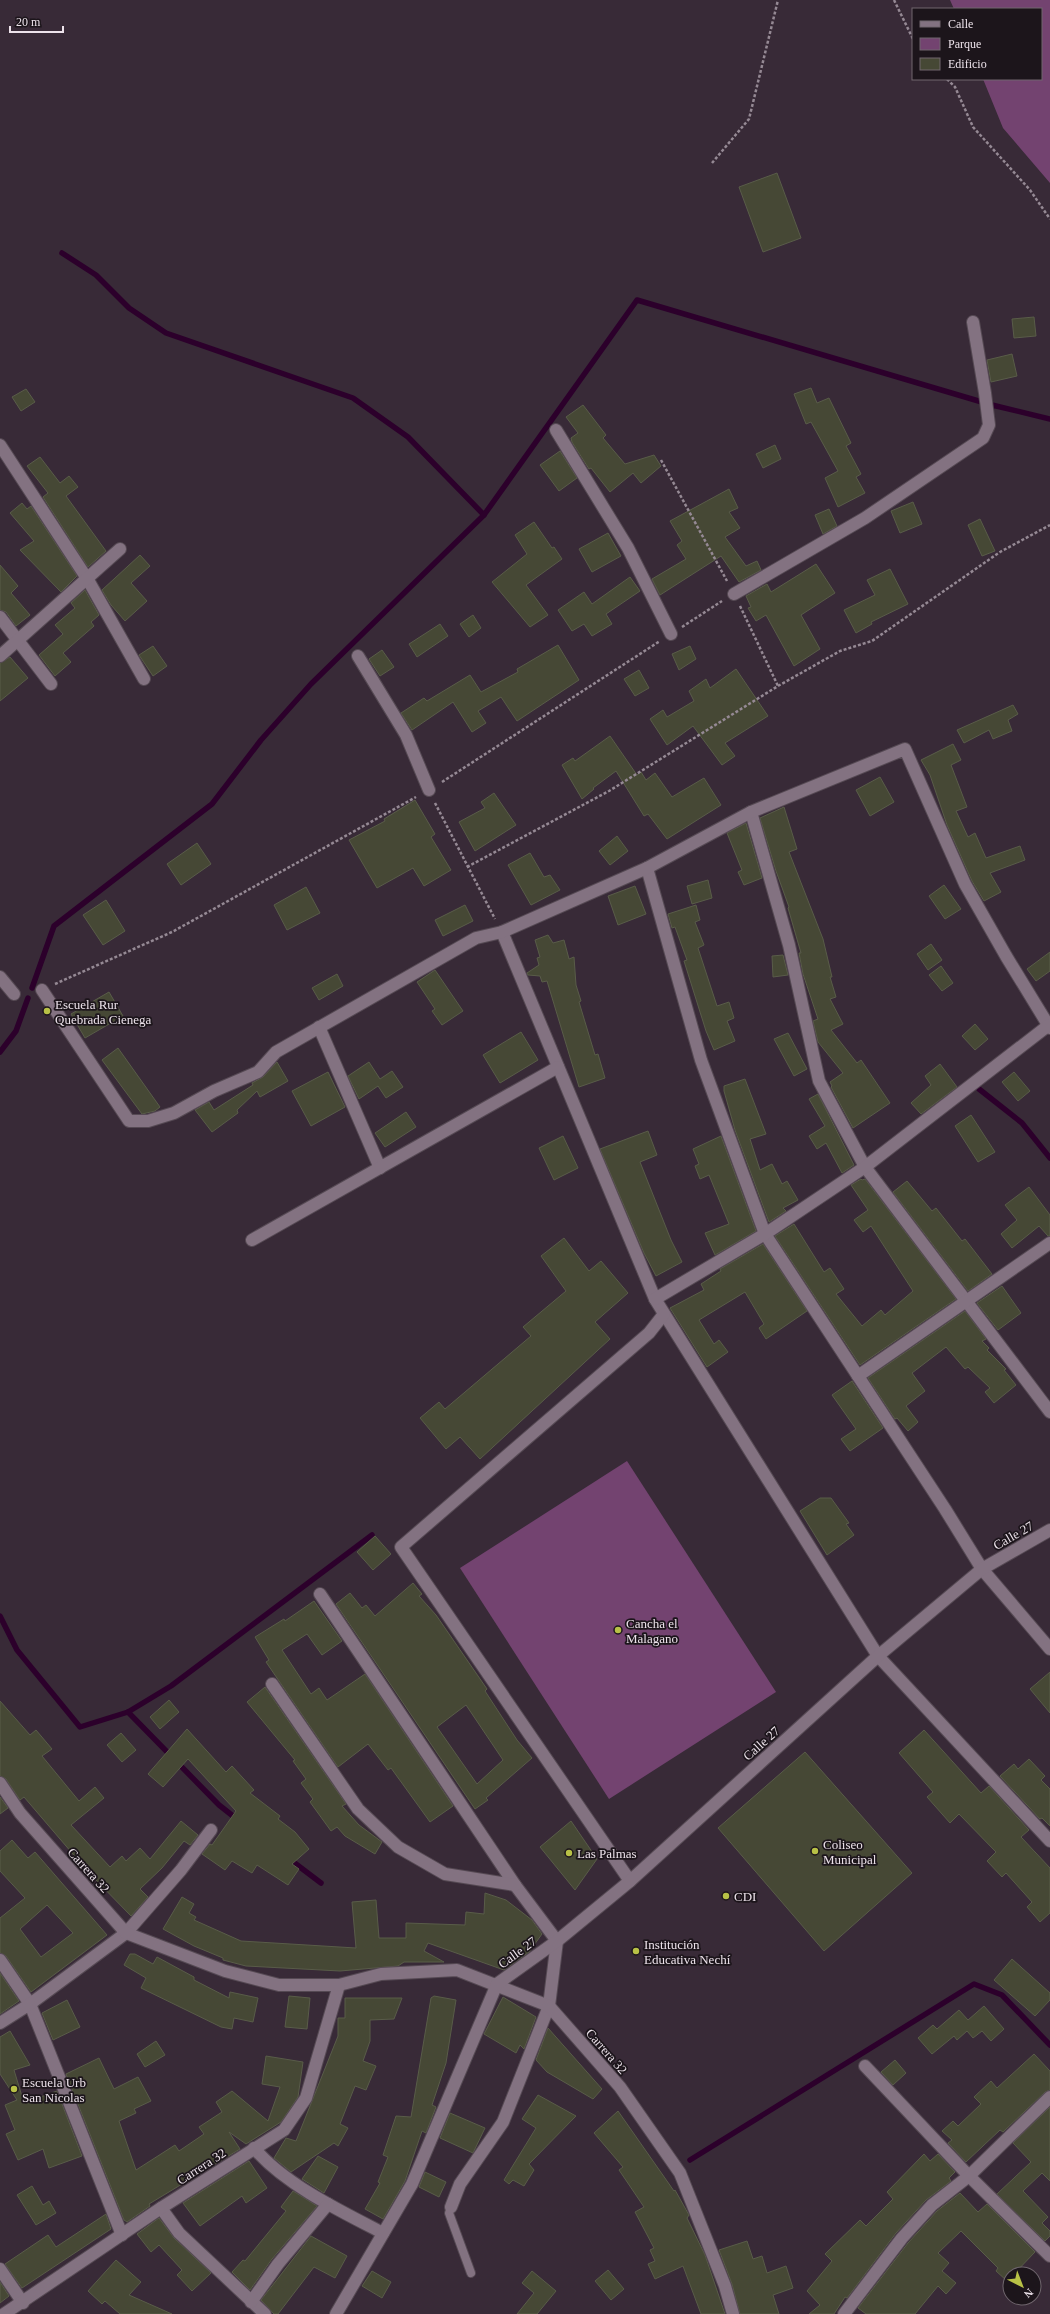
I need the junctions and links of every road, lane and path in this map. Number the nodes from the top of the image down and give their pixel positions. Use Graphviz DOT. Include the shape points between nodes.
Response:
graph roads {
  1 [pos="778,0"];
  2 [pos="894,0"];
  3 [pos="912,37"];
  4 [pos="948,80"];
  5 [pos="712,163"];
  6 [pos="1050,219"];
  7 [pos="973,322"];
  8 [pos="556,430"];
  9 [pos="0,444"];
  10 [pos="661,460"];
  11 [pos="1050,525"];
  12 [pos="120,549"];
  13 [pos="88,580"];
  14 [pos="734,594"];
  15 [pos="0,616"];
  16 [pos="671,634"];
  17 [pos="18,640"];
  18 [pos="0,656"];
  19 [pos="358,656"];
  20 [pos="144,679"];
  21 [pos="51,684"];
  22 [pos="778,686"];
  23 [pos="429,790"];
  24 [pos="751,812"];
  25 [pos="467,867"];
  26 [pos="647,868"];
  27 [pos="502,932"];
  28 [pos="0,977"];
  29 [pos="42,990"];
  30 [pos="14,994"];
  31 [pos="319,1026"];
  32 [pos="1049,1026"];
  33 [pos="558,1067"];
  34 [pos="865,1167"];
  35 [pos="380,1168"];
  36 [pos="765,1234"];
  37 [pos="252,1240"];
  38 [pos="1050,1243"];
  39 [pos="655,1299"];
  40 [pos="966,1303"];
  41 [pos="664,1314"];
  42 [pos="858,1376"];
  43 [pos="1050,1412"];
  44 [pos="1050,1530"];
  45 [pos="982,1569"];
  46 [pos="320,1594"];
  47 [pos="1050,1649"];
  48 [pos="878,1656"];
  49 [pos="272,1684"];
  50 [pos="0,1783"];
  51 [pos="211,1830"];
  52 [pos="1050,1840"];
  53 [pos="630,1882"];
  54 [pos="515,1885"];
  55 [pos="126,1933"];
  56 [pos="557,1940"];
  57 [pos="0,1960"];
  58 [pos="497,1984"];
  59 [pos="338,1985"];
  60 [pos="30,2004"];
  61 [pos="549,2006"];
  62 [pos="0,2023"];
  63 [pos="865,2066"];
  64 [pos="1050,2096"];
  65 [pos="254,2148"];
  66 [pos="969,2176"];
  67 [pos="328,2204"];
  68 [pos="452,2207"];
  69 [pos="161,2208"];
  70 [pos="383,2233"];
  71 [pos="122,2235"];
  72 [pos="1050,2256"];
  73 [pos="0,2269"];
  74 [pos="471,2273"];
  75 [pos="251,2302"];
  76 [pos="23,2303"];
  77 [pos="4,2314"];
  78 [pos="265,2314"];
  79 [pos="336,2314"];
  80 [pos="733,2314"];
  81 [pos="844,2314"];
  1 -- 5 [label="path" via="749,119"];
  2 -- 3 [label="path"];
  4 -- 6 [label="path" via="955,87 973,127 1030,190"];
  7 -- 14 [label="street" via="989,425 983,438 865,518"];
  8 -- 16 [label="street" via="628,548"];
  9 -- 13 [label="street"];
  10 -- 14 [label="path"];
  11 -- 22 [label="path" via="1000,552 872,641 840,651"];
  12 -- 13 [label="street"];
  13 -- 17 [label="street"];
  13 -- 20 [label="street"];
  14 -- 16 [label="path"];
  14 -- 22 [label="path"];
  15 -- 17 [label="street"];
  16 -- 23 [label="path"];
  17 -- 18 [label="street"];
  17 -- 21 [label="street"];
  19 -- 23 [label="street" via="406,735"];
  22 -- 25 [label="path" via="609,791"];
  23 -- 25 [label="path"];
  23 -- 29 [label="path" via="172,932"];
  24 -- 26 [label="street"];
  24 -- 32 [label="street" via="905,749 965,884"];
  24 -- 34 [label="street" via="790,945 820,1081"];
  25 -- 27 [label="path"];
  26 -- 27 [label="street"];
  26 -- 36 [label="street" via="701,1060"];
  27 -- 31 [label="street" via="476,938"];
  27 -- 33 [label="street"];
  28 -- 30 [label="street"];
  29 -- 31 [label="street" via="129,1121 148,1121 174,1113 214,1091 258,1072 276,1052"];
  31 -- 35 [label="street"];
  32 -- 34 [label="street"];
  33 -- 35 [label="street"];
  33 -- 39 [label="street"];
  34 -- 36 [label="street"];
  34 -- 40 [label="street"];
  35 -- 37 [label="street"];
  36 -- 39 [label="street"];
  36 -- 42 [label="street"];
  38 -- 40 [label="street"];
  39 -- 41 [label="street"];
  40 -- 42 [label="street"];
  40 -- 43 [label="street"];
  41 -- 48 [label="street"];
  41 -- 53 [label="street" via="649,1333 401,1547"];
  42 -- 45 [label="street"];
  44 -- 45 [label="street, Calle 27"];
  45 -- 47 [label="street"];
  45 -- 48 [label="street, Calle 27"];
  46 -- 54 [label="street"];
  48 -- 52 [label="street"];
  48 -- 53 [label="street, Calle 27"];
  49 -- 54 [label="street" via="358,1809 398,1847 445,1874"];
  50 -- 55 [label="street, Carrera 32" via="20,1813"];
  51 -- 55 [label="street" via="181,1870"];
  53 -- 56 [label="street, Calle 27"];
  54 -- 56 [label="street"];
  55 -- 59 [label="street, Carrera 32" via="225,1971 279,1985"];
  55 -- 60 [label="street"];
  56 -- 58 [label="street, Calle 27"];
  56 -- 61 [label="street"];
  57 -- 60 [label="street"];
  58 -- 59 [label="street, Carrera 32" via="457,1970 381,1974"];
  58 -- 61 [label="street, Carrera 32"];
  58 -- 70 [label="street" via="412,2184"];
  59 -- 65 [label="street, Carrera 32" via="306,2098 284,2130"];
  60 -- 62 [label="street"];
  60 -- 71 [label="street"];
  61 -- 68 [label="street" via="503,2122 460,2184"];
  61 -- 80 [label="street, Carrera 32" via="620,2087 680,2173 725,2286"];
  63 -- 66 [label="street"];
  64 -- 66 [label="street"];
  65 -- 67 [label="street" via="266,2162"];
  65 -- 69 [label="street, Carrera 32"];
  66 -- 72 [label="street"];
  66 -- 81 [label="street" via="932,2205 902,2238"];
  67 -- 70 [label="street"];
  67 -- 75 [label="street" via="278,2264"];
  68 -- 74 [label="lane" via="449,2213"];
  69 -- 71 [label="street, Carrera 32"];
  69 -- 75 [label="street" via="179,2234"];
  70 -- 79 [label="street"];
  71 -- 76 [label="street, Carrera 32"];
  73 -- 76 [label="street"];
  75 -- 78 [label="street"];
  76 -- 77 [label="street, Carrera 32"];
}
